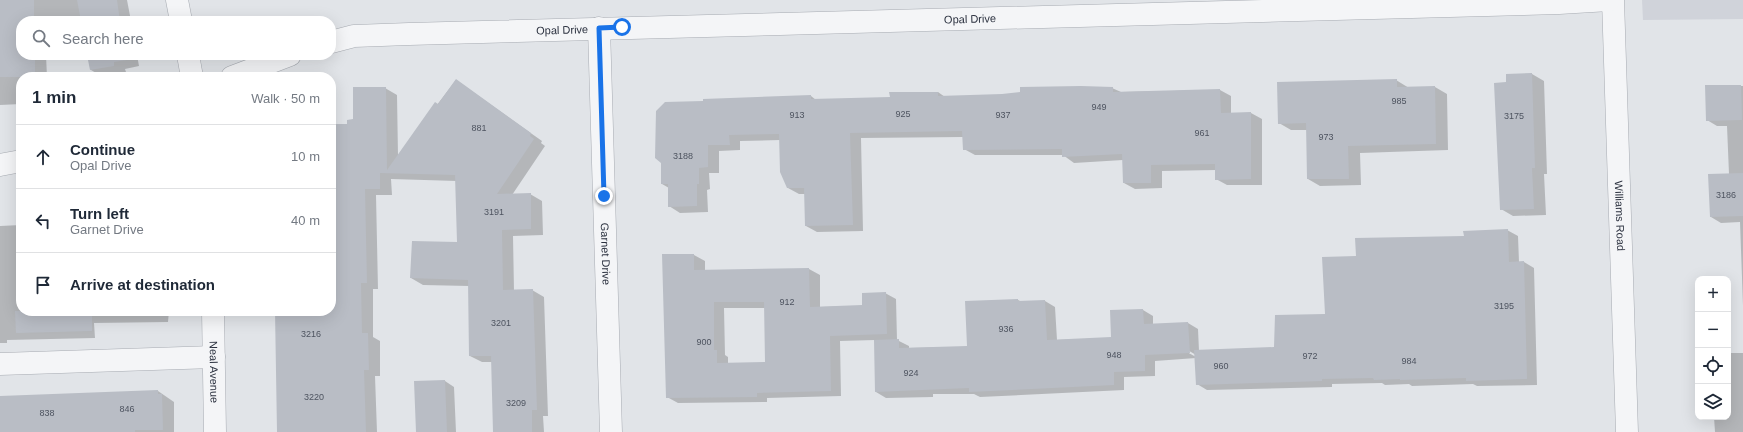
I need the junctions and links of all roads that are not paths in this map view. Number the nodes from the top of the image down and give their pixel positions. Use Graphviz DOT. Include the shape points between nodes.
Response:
graph roads {
  1 [pos="177,0"];
  2 [pos="1609,0"];
  3 [pos="1613,0"];
  4 [pos="180,16"];
  5 [pos="599,28"];
  6 [pos="336,41"];
  7 [pos="189,60"];
  8 [pos="277,60"];
  9 [pos="191,72"];
  10 [pos="245,72"];
  11 [pos="16,162"];
  12 [pos="0,166"];
  13 [pos="213,316"];
  14 [pos="214,357"];
  15 [pos="0,364"];
  16 [pos="215,432"];
  17 [pos="611,432"];
  18 [pos="1626,432"];
  1 -- 4 [label="street"];
  2 -- 5 [label="street, Opal Drive"];
  3 -- 18 [label="street, Williams Road"];
  5 -- 6 [label="street, Opal Drive" via="354,36"];
  5 -- 17 [label="street, Garnet Drive"];
  7 -- 9 [label="street"];
  8 -- 10 [label="street"];
  11 -- 12 [label="street"];
  13 -- 14 [label="street, Neal Avenue"];
  14 -- 15 [label="street"];
  14 -- 16 [label="street, Neal Avenue"];
}
